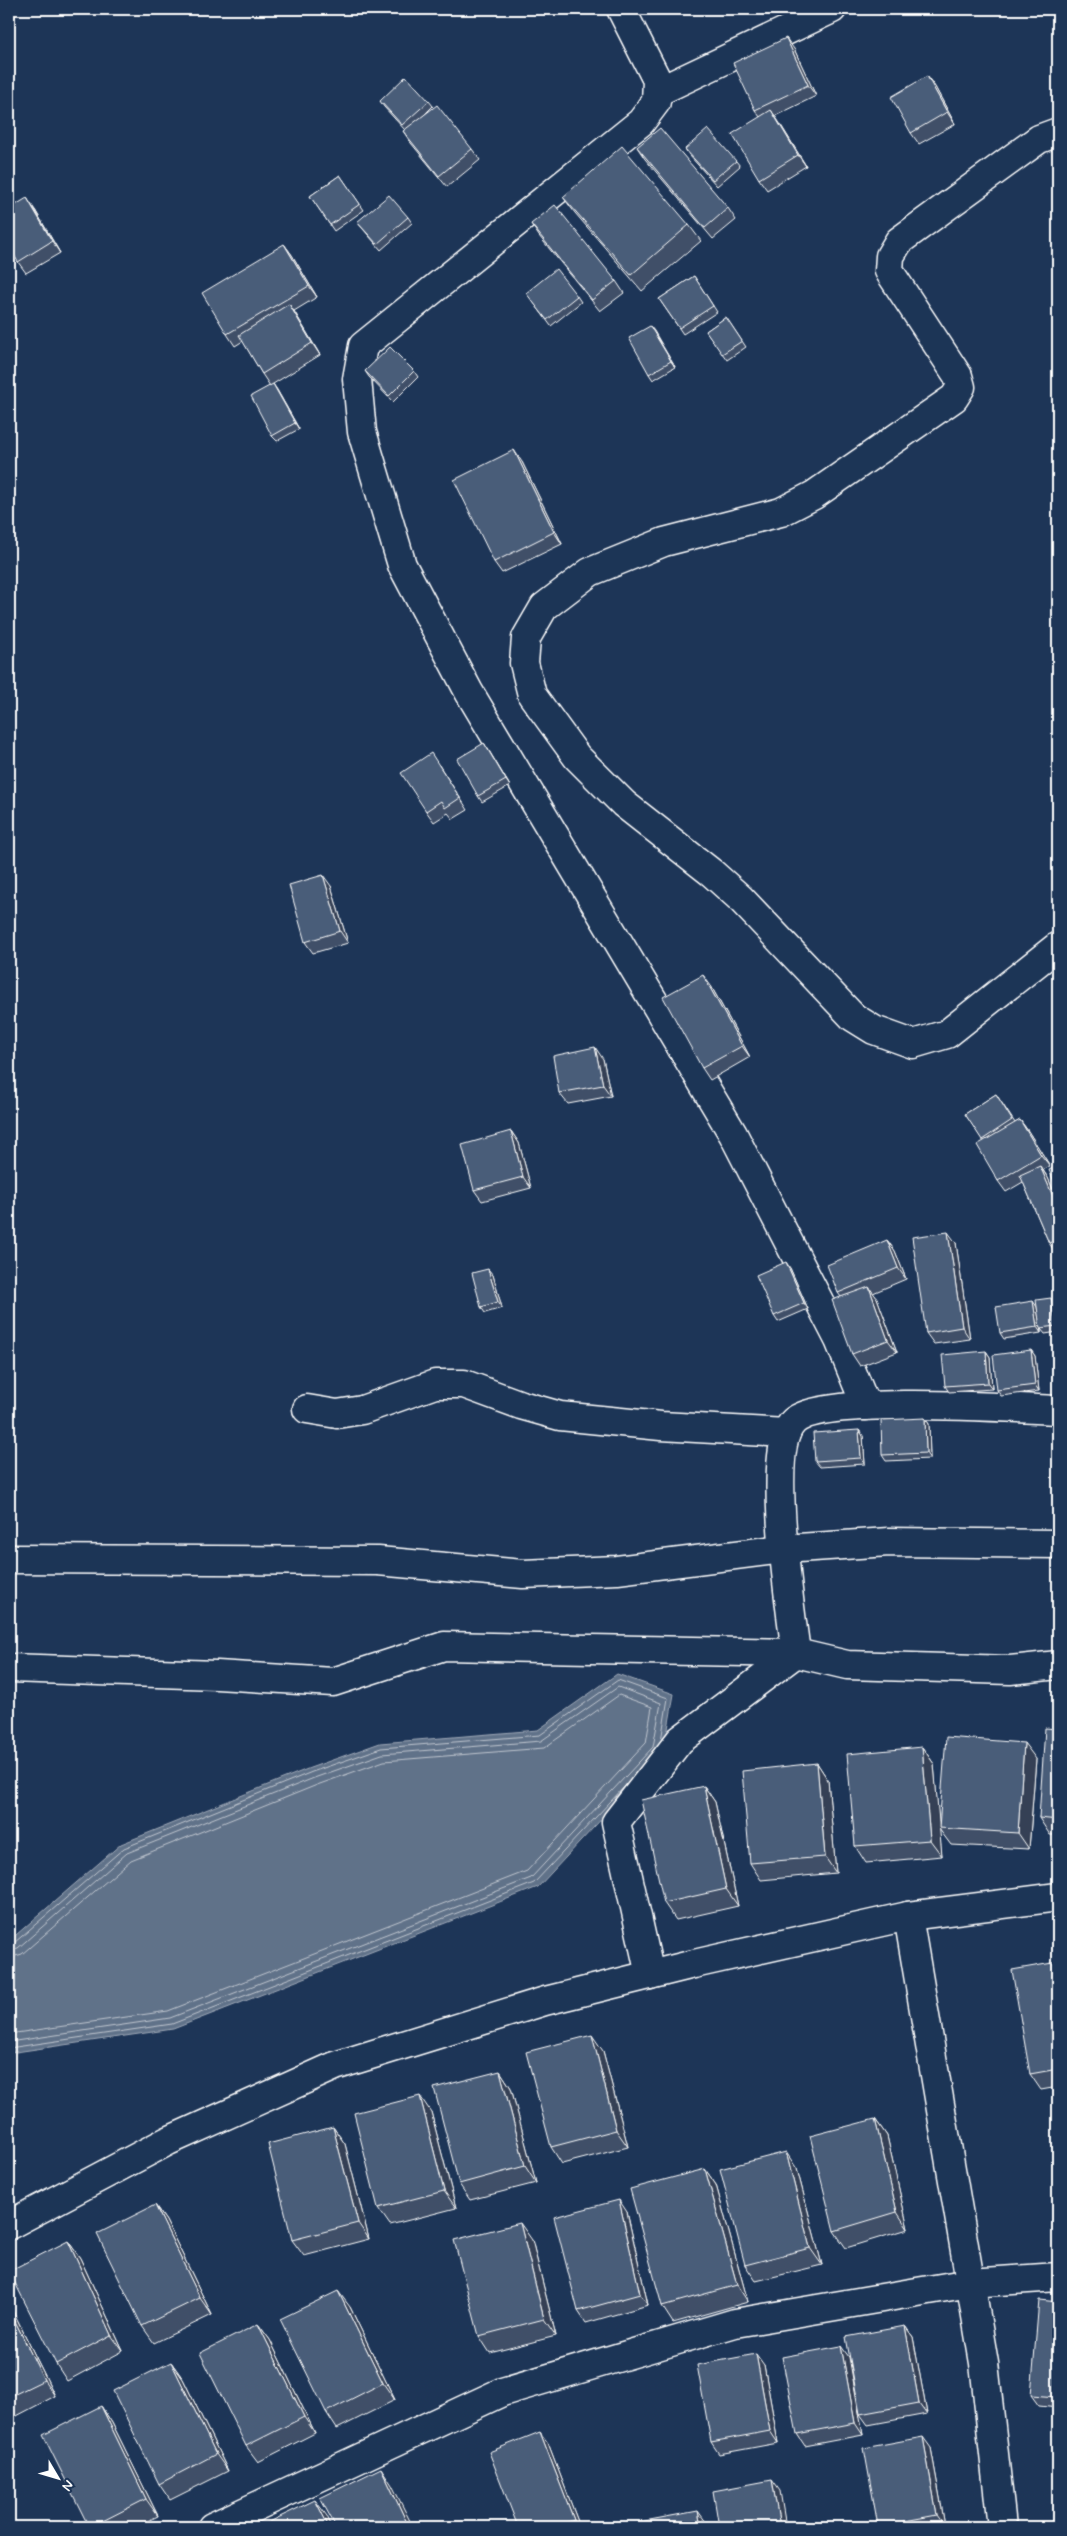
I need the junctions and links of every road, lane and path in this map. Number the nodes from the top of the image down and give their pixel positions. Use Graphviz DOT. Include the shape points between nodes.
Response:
graph roads {
  1 [pos="621,9"];
  2 [pos="832,9"];
  3 [pos="657,92"];
  4 [pos="1058,132"];
  5 [pos="1058,946"];
  6 [pos="866,1406"];
  7 [pos="307,1409"];
  8 [pos="1058,1410"];
  9 [pos="786,1433"];
  10 [pos="1058,1544"];
  11 [pos="783,1549"];
  12 [pos="9,1559"];
  13 [pos="796,1653"];
  14 [pos="1058,1665"];
  15 [pos="9,1668"];
  16 [pos="1058,1897"];
  17 [pos="908,1916"];
  18 [pos="650,1975"];
  19 [pos="9,2225"];
  20 [pos="1058,2277"];
  21 [pos="970,2283"];
  22 [pos="212,2527"];
  23 [pos="1002,2527"];
  1 -- 3 [label="street" via="657,80"];
  2 -- 3 [label="street"];
  3 -- 6 [label="street" via="656,102 641,122 363,346 357,379 362,432 402,565 469,692 733,1134 839,1340"];
  4 -- 5 [label="street" via="1039,139 899,241 890,256 889,271 958,376 961,387 954,398 814,495 781,512 664,542 590,572 544,608 526,638 524,664 532,695 577,757 624,804 712,872 853,1017 874,1030 914,1044 947,1034"];
  6 -- 8 [label="street"];
  6 -- 9 [label="street" via="803,1416 794,1421"];
  7 -- 9 [label="street" via="336,1414 362,1410 435,1384 464,1384 560,1416"];
  9 -- 11 [label="street" via="780,1505"];
  10 -- 11 [label="street" via="890,1542"];
  11 -- 12 [label="street" via="617,1570 524,1574 378,1561"];
  11 -- 13 [label="street"];
  13 -- 14 [label="street" via="847,1665 1010,1670"];
  13 -- 15 [label="street" via="444,1646 334,1682 217,1674"];
  13 -- 18 [label="street" via="680,1740 616,1822"];
  16 -- 17 [label="street"];
  17 -- 18 [label="street"];
  17 -- 21 [label="street"];
  18 -- 19 [label="street" via="545,2001 335,2066 168,2141"];
  20 -- 21 [label="street"];
  21 -- 22 [label="street" via="736,2323 502,2392"];
  21 -- 23 [label="street" via="984,2363"];
}
